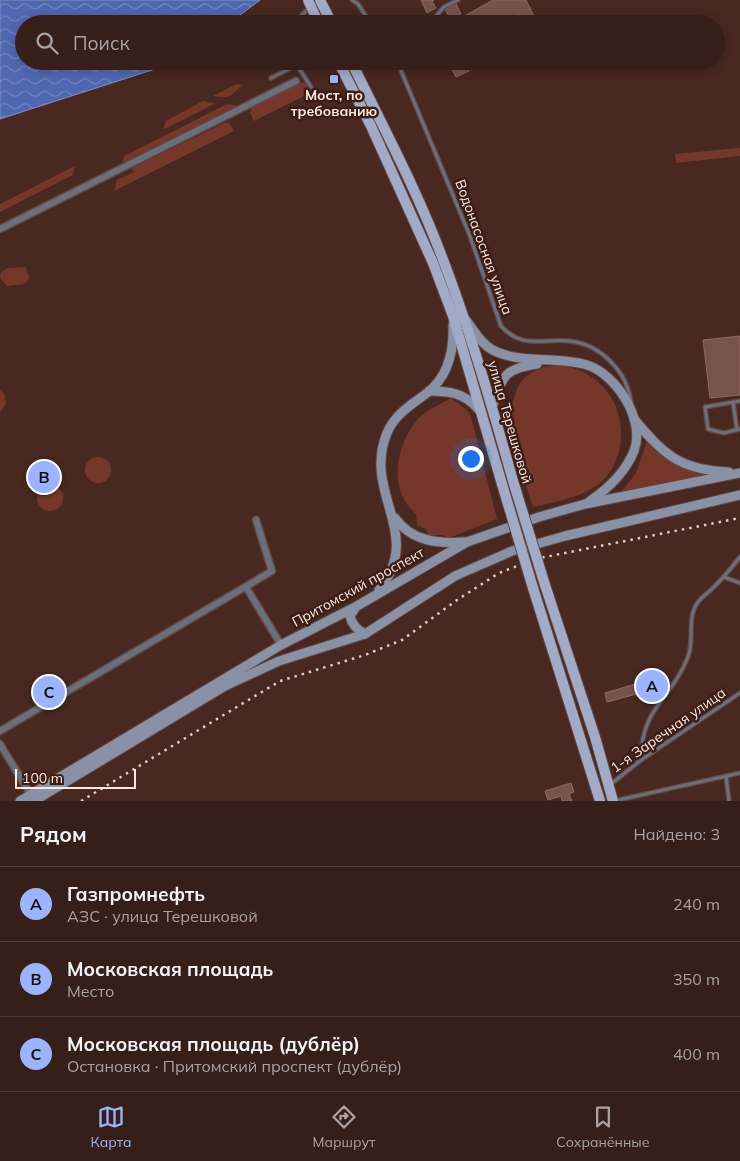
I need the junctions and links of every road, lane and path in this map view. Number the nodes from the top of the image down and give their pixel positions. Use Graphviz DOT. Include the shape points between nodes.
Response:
graph roads {
  1 [pos="308,0"];
  2 [pos="320,0"];
  3 [pos="324,0"];
  4 [pos="352,0"];
  5 [pos="458,0"];
  6 [pos="302,15"];
  7 [pos="315,15"];
  8 [pos="328,15"];
  9 [pos="365,15"];
  10 [pos="437,15"];
  11 [pos="285,70"];
  12 [pos="301,70"];
  13 [pos="342,70"];
  14 [pos="354,70"];
  15 [pos="401,70"];
  16 [pos="271,78"];
  17 [pos="296,81"];
  18 [pos="311,87"];
  19 [pos="0,229"];
  20 [pos="458,315"];
  21 [pos="557,360"];
  22 [pos="429,391"];
  23 [pos="740,401"];
  24 [pos="733,402"];
  25 [pos="492,407"];
  26 [pos="478,409"];
  27 [pos="634,419"];
  28 [pos="738,429"];
  29 [pos="740,473"];
  30 [pos="740,495"];
  31 [pos="585,504"];
  32 [pos="392,514"];
  33 [pos="256,520"];
  34 [pos="467,542"];
  35 [pos="740,557"];
  36 [pos="724,577"];
  37 [pos="740,583"];
  38 [pos="246,587"];
  39 [pos="374,596"];
  40 [pos="357,606"];
  41 [pos="365,634"];
  42 [pos="281,645"];
  43 [pos="740,693"];
  44 [pos="0,731"];
  45 [pos="0,744"];
  46 [pos="642,760"];
  47 [pos="740,773"];
  48 [pos="726,776"];
  49 [pos="608,786"];
  50 [pos="32,798"];
  51 [pos="20,801"];
  52 [pos="600,801"];
  53 [pos="613,801"];
  54 [pos="729,801"];
  1 -- 7 [label="main road, bridge"];
  2 -- 8 [label="main road, bridge"];
  3 -- 6 [label="lane"];
  4 -- 9 [label="lane"];
  5 -- 10 [label="lane"];
  11 -- 16 [label="lane"];
  12 -- 18 [label="lane"];
  13 -- 20 [label="main road, улица Терешковой"];
  14 -- 20 [label="main road, улица Терешковой" via="427,220"];
  15 -- 27 [label="lane, Водонасосная улица" via="470,236 501,326 511,336 537,342 572,341 586,344 605,356 624,377"];
  17 -- 19 [label="street"];
  20 -- 21 [label="main road" via="494,351 509,357"];
  20 -- 22 [label="main road" via="452,356 444,374"];
  20 -- 25 [label="main road, улица Терешковой"];
  20 -- 26 [label="main road, улица Терешковой"];
  21 -- 25 [label="main road" via="523,366 505,375"];
  21 -- 27 [label="main road" via="589,366 603,374 618,387"];
  22 -- 26 [label="main road" via="458,394 470,399"];
  22 -- 32 [label="main road" via="398,414 382,448 382,483"];
  23 -- 24 [label="lane"];
  24 -- 28 [label="lane"];
  24 -- 28 [label="lane" via="705,407 708,429 724,433"];
  25 -- 49 [label="main road, улица Терешковой, bridge" via="512,481"];
  26 -- 52 [label="main road, улица Терешковой, bridge"];
  27 -- 29 [label="main road" via="660,450 679,462 712,471"];
  27 -- 31 [label="main road" via="635,448 628,462 608,488"];
  29 -- 31 [label="main road, Притомский проспект"];
  30 -- 41 [label="main road, Притомский проспект" via="512,551 454,576"];
  31 -- 34 [label="main road, Притомский проспект"];
  32 -- 34 [label="main road" via="401,527 420,539 442,544"];
  32 -- 39 [label="main road" via="397,549 395,563 391,574"];
  33 -- 38 [label="street" via="272,571"];
  34 -- 39 [label="main road, Притомский проспект"];
  35 -- 36 [label="lane"];
  36 -- 37 [label="lane"];
  36 -- 46 [label="lane" via="698,601 692,615 689,655 678,677 649,716 641,740"];
  38 -- 42 [label="street"];
  38 -- 44 [label="street"];
  39 -- 40 [label="main road, Притомский проспект"];
  40 -- 41 [label="main road" via="352,611 351,621"];
  40 -- 42 [label="main road, Притомский проспект"];
  41 -- 50 [label="main road, Притомский проспект" via="279,661 225,686"];
  42 -- 50 [label="main road, Притомский проспект"];
  43 -- 46 [label="lane, 1-я Заречная улица"];
  45 -- 50 [label="street"];
  46 -- 49 [label="lane, 1-я Заречная улица"];
  47 -- 48 [label="lane"];
  48 -- 53 [label="lane"];
  48 -- 54 [label="lane"];
  49 -- 53 [label="main road, улица Терешковой"];
  50 -- 51 [label="main road, Притомский проспект"];
}
